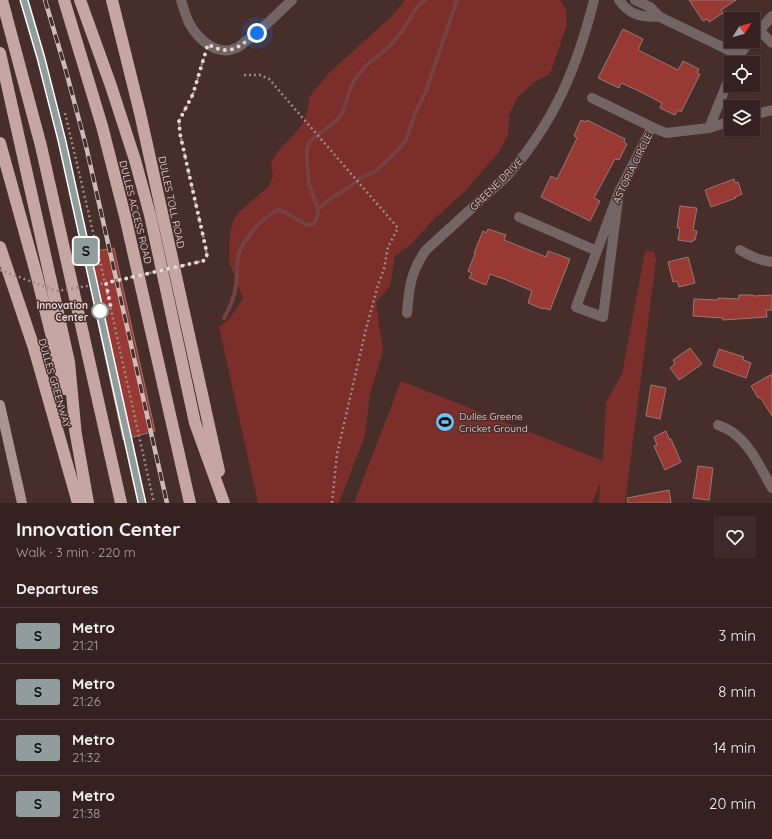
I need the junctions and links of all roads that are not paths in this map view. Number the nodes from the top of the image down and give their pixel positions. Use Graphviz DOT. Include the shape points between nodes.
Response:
graph roads {
  1 [pos="2,0"];
  2 [pos="64,0"];
  3 [pos="80,0"];
  4 [pos="112,0"];
  5 [pos="181,0"];
  6 [pos="292,0"];
  7 [pos="594,0"];
  8 [pos="619,0"];
  9 [pos="635,0"];
  10 [pos="772,16"];
  11 [pos="660,17"];
  12 [pos="760,30"];
  13 [pos="760,36"];
  14 [pos="772,43"];
  15 [pos="0,53"];
  16 [pos="732,56"];
  17 [pos="724,91"];
  18 [pos="592,98"];
  19 [pos="772,110"];
  20 [pos="760,113"];
  21 [pos="724,123"];
  22 [pos="652,126"];
  23 [pos="709,128"];
  24 [pos="0,143"];
  25 [pos="619,192"];
  26 [pos="519,217"];
  27 [pos="0,247"];
  28 [pos="740,250"];
  29 [pos="597,251"];
  30 [pos="772,262"];
  31 [pos="407,313"];
  32 [pos="0,405"];
  33 [pos="718,424"];
  34 [pos="76,436"];
  35 [pos="772,488"];
  36 [pos="22,503"];
  37 [pos="78,503"];
  38 [pos="88,503"];
  39 [pos="121,503"];
  40 [pos="190,503"];
  41 [pos="225,503"];
  1 -- 39 [label="highway" via="41,146"];
  2 -- 40 [label="highway, DULLES ACCESS ROAD" via="100,118 125,216"];
  3 -- 41 [label="highway" via="135,160 150,215 195,423"];
  4 -- 41 [label="highway, DULLES TOLL ROAD" via="140,113"];
  5 -- 6 [label="street" via="189,23 198,36 216,49 226,50 236,49"];
  7 -- 31 [label="street, GREENE DRIVE" via="575,64 558,103 542,130 507,176 426,250 411,278"];
  8 -- 11 [label="street" via="626,9 640,15"];
  9 -- 11 [label="street" via="650,7"];
  10 -- 12 [label="street"];
  11 -- 16 [label="street"];
  13 -- 14 [label="street"];
  15 -- 34 [label="highway" via="69,362"];
  17 -- 23 [label="street"];
  18 -- 22 [label="street"];
  19 -- 20 [label="street"];
  21 -- 23 [label="street, ASTORIA CIRCLE"];
  22 -- 23 [label="street, ASTORIA CIRCLE" via="666,133"];
  22 -- 25 [label="street, ASTORIA CIRCLE"];
  24 -- 34 [label="highway" via="36,273"];
  25 -- 29 [label="street, ASTORIA CIRCLE"];
  25 -- 29 [label="street, ASTORIA CIRCLE" via="603,317 576,307"];
  26 -- 29 [label="street"];
  27 -- 37 [label="highway, DULLES GREENWAY" via="34,348"];
  28 -- 30 [label="street"];
  32 -- 36 [label="main road"];
  33 -- 35 [label="street" via="732,432 750,450"];
  34 -- 38 [label="highway"];
}
